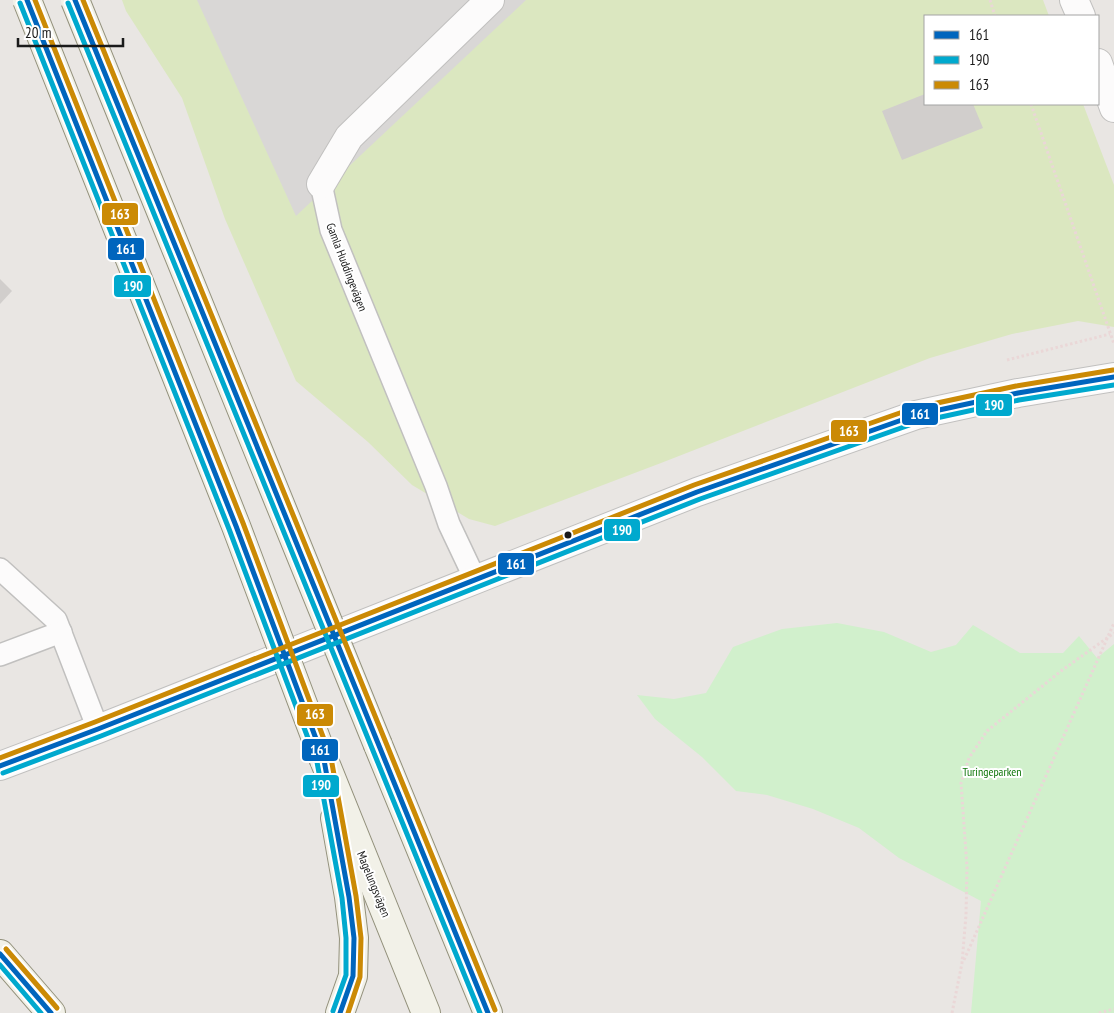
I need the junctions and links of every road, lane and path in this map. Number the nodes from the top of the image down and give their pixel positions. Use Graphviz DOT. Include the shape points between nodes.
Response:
graph roads {
  1 [pos="27,0"];
  2 [pos="75,0"];
  3 [pos="490,0"];
  4 [pos="990,0"];
  5 [pos="1074,0"];
  6 [pos="995,15"];
  7 [pos="1081,15"];
  8 [pos="1099,66"];
  9 [pos="1031,105"];
  10 [pos="1114,108"];
  11 [pos="321,184"];
  12 [pos="1114,344"];
  13 [pos="1114,378"];
  14 [pos="0,570"];
  15 [pos="475,579"];
  16 [pos="1114,623"];
  17 [pos="61,632"];
  18 [pos="1114,632"];
  19 [pos="1108,637"];
  20 [pos="0,655"];
  21 [pos="98,729"];
  22 [pos="324,760"];
  23 [pos="0,766"];
  24 [pos="0,954"];
  25 [pos="962,963"];
  26 [pos="1114,1009"];
  27 [pos="51,1013"];
  28 [pos="340,1013"];
  29 [pos="426,1013"];
  30 [pos="488,1013"];
  31 [pos="952,1013"];
  32 [pos="1099,1013"];
  1 -- 22 [label="main road, Magelungsvägen, bridge" via="236,526"];
  2 -- 30 [label="main road, bridge"];
  3 -- 11 [label="street, Gamla Huddingevägen" via="348,137"];
  4 -- 6 [label="path"];
  5 -- 7 [label="street"];
  8 -- 10 [label="street"];
  9 -- 12 [label="path"];
  11 -- 15 [label="lane, Gamla Huddingevägen" via="331,230 449,524"];
  13 -- 15 [label="street" via="1018,393 916,415 697,492"];
  14 -- 17 [label="lane" via="56,620"];
  15 -- 21 [label="street"];
  16 -- 19 [label="path"];
  17 -- 20 [label="lane"];
  17 -- 21 [label="lane"];
  18 -- 19 [label="path"];
  19 -- 25 [label="path"];
  19 -- 25 [label="path" via="1060,671 987,732 969,758 961,783 967,867"];
  21 -- 23 [label="street"];
  22 -- 28 [label="main road" via="354,938 352,976"];
  22 -- 29 [label="main road, Magelungsvägen"];
  24 -- 27 [label="main road"];
  25 -- 31 [label="path"];
  26 -- 32 [label="path"];
}
